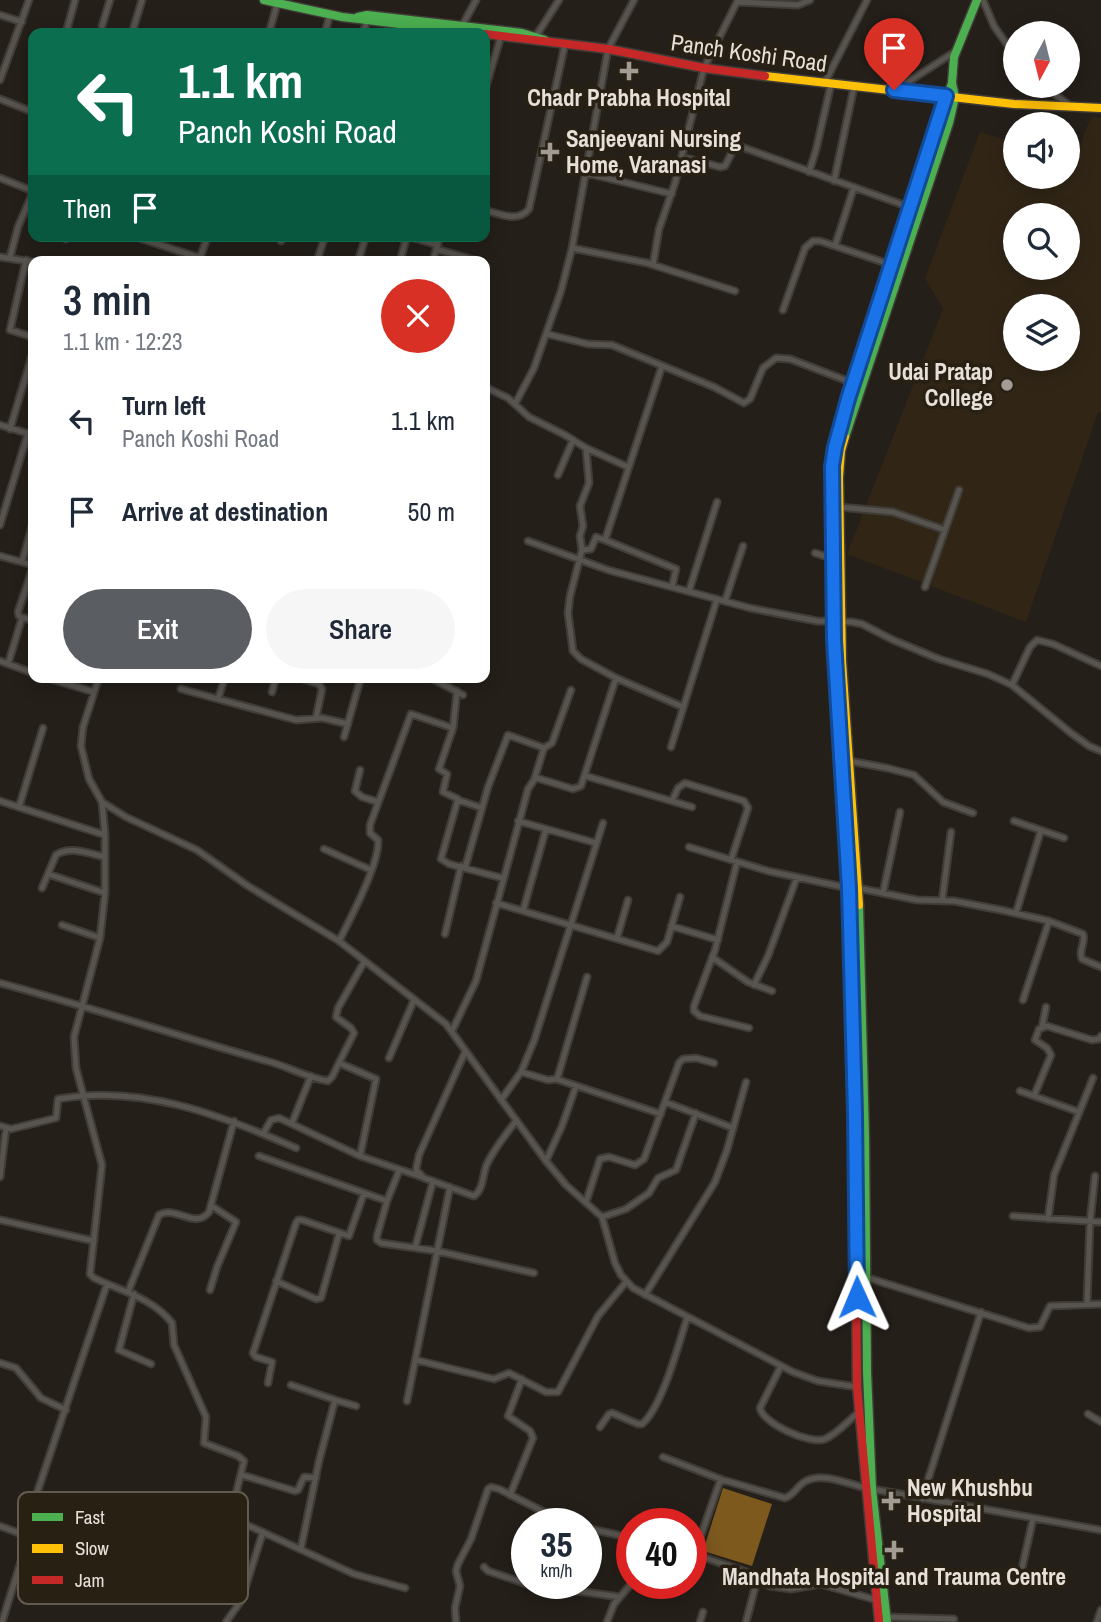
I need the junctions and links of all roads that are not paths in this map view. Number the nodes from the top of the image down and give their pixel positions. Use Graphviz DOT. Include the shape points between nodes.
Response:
graph roads {
  1 [pos="29,0"];
  2 [pos="75,0"];
  3 [pos="110,0"];
  4 [pos="142,0"];
  5 [pos="264,0"];
  6 [pos="476,0"];
  7 [pos="559,0"];
  8 [pos="634,0"];
  9 [pos="810,0"];
  10 [pos="867,0"];
  11 [pos="977,0"];
  12 [pos="983,0"];
  13 [pos="737,1"];
  14 [pos="278,3"];
  15 [pos="330,14"];
  16 [pos="0,15"];
  17 [pos="354,17"];
  18 [pos="367,21"];
  19 [pos="22,22"];
  20 [pos="102,26"];
  21 [pos="462,26"];
  22 [pos="67,28"];
  23 [pos="134,28"];
  24 [pos="270,28"];
  25 [pos="326,28"];
  26 [pos="365,28"];
  27 [pos="411,28"];
  28 [pos="477,28"];
  29 [pos="490,30"];
  30 [pos="490,35"];
  31 [pos="501,36"];
  32 [pos="536,36"];
  33 [pos="1003,39"];
  34 [pos="548,41"];
  35 [pos="565,44"];
  36 [pos="608,49"];
  37 [pos="957,51"];
  38 [pos="704,68"];
  39 [pos="490,73"];
  40 [pos="0,80"];
  41 [pos="828,84"];
  42 [pos="854,87"];
  43 [pos="894,90"];
  44 [pos="951,96"];
  45 [pos="1059,98"];
  46 [pos="0,99"];
  47 [pos="1071,107"];
  48 [pos="1101,108"];
  49 [pos="28,110"];
  50 [pos="682,157"];
  51 [pos="809,172"];
  52 [pos="586,173"];
  53 [pos="0,178"];
  54 [pos="834,181"];
  55 [pos="854,187"];
  56 [pos="28,190"];
  57 [pos="671,194"];
  58 [pos="28,204"];
  59 [pos="912,208"];
  60 [pos="490,211"];
  61 [pos="150,242"];
  62 [pos="424,242"];
  63 [pos="438,242"];
  64 [pos="835,246"];
  65 [pos="437,247"];
  66 [pos="572,248"];
  67 [pos="190,256"];
  68 [pos="434,256"];
  69 [pos="463,256"];
  70 [pos="0,257"];
  71 [pos="10,257"];
  72 [pos="26,260"];
  73 [pos="653,265"];
  74 [pos="892,265"];
  75 [pos="735,291"];
  76 [pos="783,310"];
  77 [pos="547,334"];
  78 [pos="28,335"];
  79 [pos="662,366"];
  80 [pos="28,369"];
  81 [pos="853,383"];
  82 [pos="490,390"];
  83 [pos="515,404"];
  84 [pos="0,425"];
  85 [pos="10,429"];
  86 [pos="28,433"];
  87 [pos="573,440"];
  88 [pos="28,443"];
  89 [pos="586,448"];
  90 [pos="628,467"];
  91 [pos="558,475"];
  92 [pos="959,490"];
  93 [pos="717,502"];
  94 [pos="839,507"];
  95 [pos="0,525"];
  96 [pos="945,530"];
  97 [pos="606,540"];
  98 [pos="28,541"];
  99 [pos="528,541"];
  100 [pos="743,546"];
  101 [pos="582,550"];
  102 [pos="815,553"];
  103 [pos="0,556"];
  104 [pos="834,559"];
  105 [pos="580,560"];
  106 [pos="22,562"];
  107 [pos="28,564"];
  108 [pos="28,582"];
  109 [pos="672,587"];
  110 [pos="925,587"];
  111 [pos="689,592"];
  112 [pos="717,599"];
  113 [pos="725,601"];
  114 [pos="22,618"];
  115 [pos="28,620"];
  116 [pos="838,621"];
  117 [pos="0,661"];
  118 [pos="8,664"];
  119 [pos="1101,666"];
  120 [pos="28,671"];
  121 [pos="616,678"];
  122 [pos="64,683"];
  123 [pos="97,683"];
  124 [pos="223,683"];
  125 [pos="274,683"];
  126 [pos="316,683"];
  127 [pos="359,683"];
  128 [pos="442,683"];
  129 [pos="1012,685"];
  130 [pos="181,689"];
  131 [pos="571,690"];
  132 [pos="94,692"];
  133 [pos="272,692"];
  134 [pos="218,699"];
  135 [pos="683,707"];
  136 [pos="316,718"];
  137 [pos="348,724"];
  138 [pos="43,728"];
  139 [pos="453,728"];
  140 [pos="344,737"];
  141 [pos="671,747"];
  142 [pos="544,748"];
  143 [pos="1101,751"];
  144 [pos="849,761"];
  145 [pos="360,770"];
  146 [pos="586,776"];
  147 [pos="534,780"];
  148 [pos="458,800"];
  149 [pos="0,801"];
  150 [pos="672,801"];
  151 [pos="102,802"];
  152 [pos="378,802"];
  153 [pos="19,807"];
  154 [pos="692,807"];
  155 [pos="482,808"];
  156 [pos="900,811"];
  157 [pos="973,813"];
  158 [pos="518,821"];
  159 [pos="1014,821"];
  160 [pos="603,824"];
  161 [pos="546,829"];
  162 [pos="1041,830"];
  163 [pos="951,832"];
  164 [pos="105,835"];
  165 [pos="1064,838"];
  166 [pos="596,844"];
  167 [pos="689,847"];
  168 [pos="324,849"];
  169 [pos="105,857"];
  170 [pos="734,861"];
  171 [pos="463,867"];
  172 [pos="371,870"];
  173 [pos="48,874"];
  174 [pos="797,877"];
  175 [pos="502,878"];
  176 [pos="42,888"];
  177 [pos="854,888"];
  178 [pos="105,893"];
  179 [pos="883,893"];
  180 [pos="680,897"];
  181 [pos="628,900"];
  182 [pos="942,901"];
  183 [pos="496,903"];
  184 [pos="523,911"];
  185 [pos="1016,913"];
  186 [pos="1049,921"];
  187 [pos="572,924"];
  188 [pos="62,925"];
  189 [pos="671,926"];
  190 [pos="445,934"];
  191 [pos="100,938"];
  192 [pos="617,938"];
  193 [pos="718,940"];
  194 [pos="339,942"];
  195 [pos="712,957"];
  196 [pos="365,962"];
  197 [pos="1101,967"];
  198 [pos="587,977"];
  199 [pos="0,984"];
  200 [pos="754,985"];
  201 [pos="772,991"];
  202 [pos="414,1000"];
  203 [pos="1023,1000"];
  204 [pos="82,1005"];
  205 [pos="1046,1007"];
  206 [pos="1042,1027"];
  207 [pos="749,1028"];
  208 [pos="452,1031"];
  209 [pos="1101,1036"];
  210 [pos="465,1052"];
  211 [pos="389,1058"];
  212 [pos="339,1063"];
  213 [pos="714,1063"];
  214 [pos="521,1072"];
  215 [pos="311,1076"];
  216 [pos="1093,1078"];
  217 [pos="556,1079"];
  218 [pos="746,1082"];
  219 [pos="576,1086"];
  220 [pos="1020,1091"];
  221 [pos="82,1095"];
  222 [pos="1034,1096"];
  223 [pos="501,1100"];
  224 [pos="665,1102"];
  225 [pos="1079,1112"];
  226 [pos="696,1113"];
  227 [pos="661,1114"];
  228 [pos="234,1121"];
  229 [pos="516,1121"];
  230 [pos="292,1123"];
  231 [pos="3,1127"];
  232 [pos="733,1128"];
  233 [pos="263,1134"];
  234 [pos="296,1148"];
  235 [pos="260,1156"];
  236 [pos="360,1156"];
  237 [pos="546,1161"];
  238 [pos="399,1171"];
  239 [pos="1095,1176"];
  240 [pos="0,1177"];
  241 [pos="424,1178"];
  242 [pos="433,1181"];
  243 [pos="450,1188"];
  244 [pos="364,1193"];
  245 [pos="387,1201"];
  246 [pos="586,1202"];
  247 [pos="212,1206"];
  248 [pos="1013,1216"];
  249 [pos="602,1217"];
  250 [pos="1048,1219"];
  251 [pos="0,1220"];
  252 [pos="1090,1222"];
  253 [pos="1101,1222"];
  254 [pos="339,1234"];
  255 [pos="94,1241"];
  256 [pos="415,1248"];
  257 [pos="437,1251"];
  258 [pos="534,1273"];
  259 [pos="865,1277"];
  260 [pos="276,1281"];
  261 [pos="626,1282"];
  262 [pos="107,1284"];
  263 [pos="210,1290"];
  264 [pos="131,1293"];
  265 [pos="645,1295"];
  266 [pos="1087,1303"];
  267 [pos="1101,1304"];
  268 [pos="981,1312"];
  269 [pos="688,1318"];
  270 [pos="416,1360"];
  271 [pos="0,1363"];
  272 [pos="151,1364"];
  273 [pos="781,1366"];
  274 [pos="522,1379"];
  275 [pos="268,1383"];
  276 [pos="291,1385"];
  277 [pos="858,1387"];
  278 [pos="335,1400"];
  279 [pos="407,1401"];
  280 [pos="356,1406"];
  281 [pos="66,1410"];
  282 [pos="859,1412"];
  283 [pos="1088,1414"];
  284 [pos="1101,1422"];
  285 [pos="600,1427"];
  286 [pos="663,1457"];
  287 [pos="242,1475"];
  288 [pos="316,1478"];
  289 [pos="723,1480"];
  290 [pos="869,1489"];
  291 [pos="37,1492"];
  292 [pos="238,1492"];
  293 [pos="510,1494"];
  294 [pos="922,1499"];
  295 [pos="537,1508"];
  296 [pos="707,1517"];
  297 [pos="1033,1519"];
  298 [pos="248,1525"];
  299 [pos="0,1527"];
  300 [pos="1101,1530"];
  301 [pos="263,1532"];
  302 [pos="18,1533"];
  303 [pos="301,1548"];
  304 [pos="707,1558"];
  305 [pos="18,1567"];
  306 [pos="484,1567"];
  307 [pos="1020,1577"];
  308 [pos="248,1579"];
  309 [pos="511,1579"];
  310 [pos="757,1580"];
  311 [pos="405,1588"];
  312 [pos="619,1599"];
  313 [pos="876,1600"];
  314 [pos="239,1604"];
  315 [pos="1101,1610"];
  316 [pos="703,1612"];
  317 [pos="954,1619"];
  318 [pos="884,1620"];
  319 [pos="2,1622"];
  320 [pos="226,1622"];
  321 [pos="456,1622"];
  322 [pos="607,1622"];
  323 [pos="700,1622"];
  324 [pos="746,1622"];
  325 [pos="1097,1622"];
  1 -- 19 [label="street"];
  2 -- 22 [label="street"];
  3 -- 20 [label="street"];
  4 -- 23 [label="street"];
  5 -- 14 [label="street, Panch Koshi Road"];
  6 -- 21 [label="street"];
  7 -- 32 [label="street"];
  8 -- 36 [label="street"];
  9 -- 13 [label="street" via="798,5"];
  10 -- 41 [label="street"];
  11 -- 37 [label="street"];
  12 -- 33 [label="street"];
  13 -- 38 [label="street"];
  14 -- 15 [label="street, Panch Koshi Road"];
  14 -- 24 [label="street"];
  15 -- 17 [label="street, Panch Koshi Road"];
  15 -- 25 [label="street"];
  16 -- 19 [label="street"];
  17 -- 18 [label="street, Panch Koshi Road"];
  17 -- 21 [label="street, Panch Koshi Road"];
  18 -- 26 [label="street"];
  18 -- 27 [label="street, Panch Koshi Road"];
  19 -- 40 [label="street"];
  21 -- 28 [label="street, Panch Koshi Road"];
  29 -- 32 [label="street, Panch Koshi Road"];
  30 -- 31 [label="street, Panch Koshi Road"];
  31 -- 34 [label="street, Panch Koshi Road"];
  31 -- 39 [label="street"];
  32 -- 34 [label="street, Panch Koshi Road"];
  34 -- 35 [label="street, Panch Koshi Road"];
  35 -- 36 [label="street, Panch Koshi Road"];
  35 -- 60 [label="street" via="529,209 519,217"];
  36 -- 38 [label="street, Panch Koshi Road"];
  36 -- 52 [label="street"];
  37 -- 43 [label="street"];
  37 -- 44 [label="street"];
  38 -- 41 [label="street, Panch Koshi Road"];
  38 -- 50 [label="street"];
  41 -- 42 [label="street, Panch Koshi Road"];
  41 -- 51 [label="street"];
  42 -- 43 [label="street, Panch Koshi Road"];
  42 -- 54 [label="street"];
  43 -- 44 [label="street, Panch Koshi Road"];
  44 -- 47 [label="street, Panch Koshi Road"];
  44 -- 59 [label="street"];
  44 -- 94 [label="street" via="940,155 841,451"];
  45 -- 47 [label="street"];
  46 -- 49 [label="street"];
  47 -- 48 [label="street, Panch Koshi Road"];
  50 -- 51 [label="street" via="720,167 739,146"];
  50 -- 57 [label="street"];
  51 -- 54 [label="street"];
  52 -- 57 [label="street"];
  52 -- 66 [label="street"];
  53 -- 56 [label="street"];
  54 -- 55 [label="street"];
  55 -- 59 [label="street"];
  55 -- 64 [label="street"];
  57 -- 73 [label="street"];
  58 -- 71 [label="street"];
  59 -- 74 [label="street"];
  61 -- 67 [label="street"];
  62 -- 65 [label="street"];
  63 -- 65 [label="street"];
  64 -- 74 [label="street"];
  64 -- 76 [label="street" via="808,243"];
  65 -- 68 [label="street"];
  65 -- 69 [label="street"];
  66 -- 73 [label="street"];
  66 -- 77 [label="street"];
  70 -- 71 [label="street"];
  71 -- 72 [label="street"];
  72 -- 78 [label="street" via="10,330"];
  73 -- 75 [label="street"];
  74 -- 81 [label="street"];
  77 -- 79 [label="street" via="612,345"];
  77 -- 83 [label="street"];
  79 -- 81 [label="street" via="744,403 750,400 763,368 776,358"];
  79 -- 90 [label="street"];
  80 -- 85 [label="street"];
  81 -- 104 [label="street" via="832,466"];
  82 -- 83 [label="street"];
  83 -- 87 [label="street"];
  84 -- 85 [label="street"];
  85 -- 86 [label="street"];
  87 -- 89 [label="street"];
  87 -- 91 [label="street"];
  88 -- 95 [label="street"];
  89 -- 90 [label="street"];
  89 -- 101 [label="street" via="589,484 580,506"];
  90 -- 97 [label="street"];
  92 -- 96 [label="street"];
  93 -- 111 [label="street"];
  94 -- 96 [label="street" via="884,510"];
  94 -- 116 [label="street"];
  96 -- 110 [label="street"];
  97 -- 101 [label="street" via="596,537 592,549"];
  97 -- 109 [label="street" via="676,569"];
  98 -- 106 [label="street"];
  99 -- 105 [label="street"];
  100 -- 113 [label="street"];
  101 -- 105 [label="street"];
  102 -- 104 [label="street"];
  103 -- 106 [label="street"];
  104 -- 116 [label="street"];
  105 -- 109 [label="street"];
  105 -- 121 [label="street" via="568,613 573,651"];
  106 -- 107 [label="street"];
  108 -- 114 [label="street" via="19,612"];
  109 -- 111 [label="street"];
  111 -- 112 [label="street"];
  112 -- 113 [label="street"];
  112 -- 135 [label="street"];
  113 -- 116 [label="street" via="808,620"];
  114 -- 115 [label="street"];
  114 -- 118 [label="street"];
  116 -- 129 [label="street" via="862,624"];
  116 -- 144 [label="street"];
  116 -- 177 [label="street"];
  117 -- 118 [label="street"];
  118 -- 120 [label="street"];
  119 -- 129 [label="street" via="1037,640"];
  121 -- 135 [label="street"];
  121 -- 146 [label="street"];
  122 -- 132 [label="street"];
  123 -- 132 [label="street"];
  124 -- 134 [label="street"];
  125 -- 133 [label="street"];
  126 -- 136 [label="street" via="322,689"];
  127 -- 137 [label="street"];
  128 -- 139 [label="street" via="460,693"];
  129 -- 143 [label="street" via="1070,733"];
  130 -- 134 [label="street"];
  131 -- 142 [label="street" via="552,743"];
  132 -- 151 [label="street" via="80,746 89,779"];
  134 -- 136 [label="street" via="296,720"];
  135 -- 141 [label="street"];
  136 -- 137 [label="street"];
  137 -- 140 [label="street"];
  138 -- 153 [label="street"];
  139 -- 148 [label="street" via="439,769 447,774 443,792"];
  139 -- 152 [label="street" via="411,714"];
  142 -- 147 [label="street"];
  142 -- 155 [label="street" via="508,735"];
  144 -- 157 [label="street" via="914,775 943,802"];
  144 -- 177 [label="street"];
  145 -- 152 [label="street" via="355,791"];
  146 -- 147 [label="street" via="578,789"];
  146 -- 150 [label="street"];
  147 -- 158 [label="street"];
  148 -- 155 [label="street"];
  148 -- 171 [label="street" via="441,859"];
  149 -- 153 [label="street"];
  150 -- 154 [label="street"];
  150 -- 170 [label="street" via="685,783 744,801 748,808"];
  151 -- 164 [label="street"];
  151 -- 194 [label="street" via="197,850"];
  152 -- 172 [label="street" via="369,830 379,844"];
  153 -- 164 [label="street"];
  155 -- 171 [label="street"];
  156 -- 179 [label="street"];
  158 -- 161 [label="street"];
  158 -- 175 [label="street"];
  159 -- 162 [label="street"];
  160 -- 166 [label="street"];
  161 -- 166 [label="street"];
  161 -- 184 [label="street"];
  162 -- 165 [label="street"];
  162 -- 185 [label="street"];
  163 -- 182 [label="street"];
  164 -- 169 [label="street"];
  166 -- 187 [label="street"];
  167 -- 170 [label="street"];
  168 -- 172 [label="street"];
  169 -- 173 [label="street" via="60,851"];
  169 -- 178 [label="street"];
  170 -- 174 [label="street"];
  170 -- 193 [label="street"];
  171 -- 175 [label="street"];
  171 -- 190 [label="street"];
  172 -- 194 [label="street"];
  173 -- 176 [label="street"];
  173 -- 178 [label="street"];
  174 -- 177 [label="street"];
  174 -- 200 [label="street"];
  175 -- 183 [label="street"];
  177 -- 179 [label="street"];
  177 -- 259 [label="street" via="865,1136"];
  177 -- 277 [label="street"];
  178 -- 191 [label="street"];
  179 -- 182 [label="street"];
  180 -- 189 [label="street"];
  181 -- 192 [label="street"];
  182 -- 185 [label="street"];
  183 -- 184 [label="street"];
  183 -- 208 [label="street" via="475,981"];
  184 -- 187 [label="street"];
  185 -- 186 [label="street"];
  186 -- 197 [label="street" via="1083,934 1082,959"];
  186 -- 203 [label="street"];
  187 -- 192 [label="street"];
  187 -- 214 [label="street"];
  188 -- 191 [label="street"];
  189 -- 192 [label="street" via="667,942 658,951"];
  189 -- 193 [label="street"];
  191 -- 204 [label="street"];
  193 -- 195 [label="street"];
  194 -- 196 [label="street"];
  195 -- 200 [label="street"];
  195 -- 207 [label="street" via="694,1011"];
  196 -- 202 [label="street"];
  196 -- 212 [label="street" via="338,1008 338,1020 354,1031"];
  198 -- 217 [label="street"];
  199 -- 204 [label="street"];
  200 -- 201 [label="street"];
  202 -- 208 [label="street"];
  202 -- 211 [label="street"];
  204 -- 215 [label="street"];
  204 -- 221 [label="street" via="74,1037"];
  205 -- 206 [label="street"];
  206 -- 209 [label="street" via="1091,1040"];
  206 -- 222 [label="street" via="1035,1040 1051,1055"];
  208 -- 210 [label="street"];
  210 -- 223 [label="street"];
  210 -- 241 [label="street" via="417,1160 416,1170"];
  212 -- 215 [label="street" via="330,1080"];
  212 -- 236 [label="street" via="376,1079"];
  213 -- 224 [label="street" via="682,1059"];
  214 -- 217 [label="street"];
  214 -- 223 [label="street"];
  215 -- 230 [label="street"];
  216 -- 225 [label="street"];
  217 -- 219 [label="street"];
  218 -- 232 [label="street"];
  219 -- 227 [label="street"];
  219 -- 237 [label="street"];
  220 -- 222 [label="street"];
  221 -- 228 [label="street" via="166,1102"];
  221 -- 231 [label="street" via="58,1099 56,1118"];
  221 -- 255 [label="street" via="102,1165"];
  222 -- 225 [label="street"];
  223 -- 229 [label="street"];
  224 -- 226 [label="street"];
  224 -- 227 [label="street"];
  225 -- 250 [label="street" via="1054,1175"];
  226 -- 232 [label="street"];
  226 -- 249 [label="street" via="676,1170 658,1178 649,1194 626,1209"];
  227 -- 246 [label="street" via="641,1163 600,1159"];
  228 -- 233 [label="street"];
  228 -- 247 [label="street"];
  229 -- 237 [label="street"];
  229 -- 243 [label="street" via="487,1164 478,1193 468,1195"];
  230 -- 233 [label="street" via="275,1118"];
  230 -- 236 [label="street"];
  231 -- 240 [label="street"];
  232 -- 265 [label="street" via="715,1182"];
  233 -- 234 [label="street"];
  235 -- 244 [label="street"];
  236 -- 238 [label="street"];
  237 -- 246 [label="street"];
  238 -- 241 [label="street"];
  238 -- 245 [label="street"];
  239 -- 252 [label="street"];
  241 -- 242 [label="street"];
  242 -- 243 [label="street"];
  242 -- 256 [label="street"];
  243 -- 257 [label="street"];
  244 -- 245 [label="street"];
  244 -- 254 [label="street" via="352,1233"];
  245 -- 256 [label="street" via="377,1240"];
  246 -- 249 [label="street"];
  247 -- 263 [label="street" via="236,1222"];
  247 -- 264 [label="street" via="200,1219 170,1211 159,1215"];
  248 -- 250 [label="street"];
  249 -- 261 [label="street" via="615,1263"];
  250 -- 252 [label="street"];
  251 -- 255 [label="street"];
  252 -- 253 [label="street"];
  252 -- 266 [label="street"];
  254 -- 260 [label="street" via="298,1220"];
  254 -- 260 [label="street" via="321,1298"];
  255 -- 262 [label="street" via="90,1274"];
  256 -- 257 [label="street"];
  257 -- 258 [label="street"];
  257 -- 270 [label="street"];
  259 -- 268 [label="street"];
  259 -- 290 [label="street"];
  260 -- 275 [label="street" via="253,1353 272,1362"];
  261 -- 265 [label="street"];
  261 -- 274 [label="street" via="598,1316 558,1392 546,1392"];
  262 -- 264 [label="street"];
  262 -- 281 [label="street"];
  264 -- 272 [label="street" via="119,1350"];
  264 -- 287 [label="street" via="172,1323 174,1345 206,1417 204,1443 242,1458"];
  265 -- 269 [label="street"];
  266 -- 267 [label="street"];
  266 -- 268 [label="street" via="1050,1306 1043,1323 1035,1328"];
  268 -- 294 [label="street"];
  269 -- 273 [label="street"];
  269 -- 285 [label="street" via="648,1419 638,1424 612,1413"];
  270 -- 274 [label="street" via="488,1378 509,1373"];
  270 -- 279 [label="street"];
  271 -- 281 [label="street" via="16,1368 41,1398"];
  273 -- 277 [label="street" via="818,1381"];
  273 -- 282 [label="street" via="760,1408 767,1421 820,1441"];
  274 -- 293 [label="street" via="508,1416 533,1438"];
  276 -- 278 [label="street"];
  277 -- 282 [label="street"];
  278 -- 280 [label="street"];
  278 -- 288 [label="street"];
  281 -- 291 [label="street"];
  282 -- 290 [label="street"];
  283 -- 284 [label="street"];
  286 -- 289 [label="street"];
  287 -- 288 [label="street" via="295,1491 304,1476"];
  287 -- 292 [label="street"];
  288 -- 303 [label="street"];
  289 -- 290 [label="street" via="785,1498 818,1477"];
  289 -- 296 [label="street"];
  290 -- 294 [label="street"];
  290 -- 313 [label="street"];
  290 -- 318 [label="street"];
  293 -- 295 [label="street"];
  293 -- 321 [label="street" via="491,1487 485,1493 456,1571 460,1586"];
  294 -- 297 [label="street"];
  297 -- 300 [label="street"];
  297 -- 307 [label="street"];
  298 -- 301 [label="street"];
  299 -- 302 [label="street"];
  301 -- 303 [label="street"];
  301 -- 308 [label="street"];
  303 -- 311 [label="street" via="354,1574"];
  304 -- 310 [label="street"];
  305 -- 319 [label="street"];
  306 -- 309 [label="street"];
  310 -- 313 [label="street" via="791,1589 821,1584"];
  310 -- 324 [label="street"];
  312 -- 322 [label="street"];
  313 -- 318 [label="street"];
  314 -- 320 [label="street"];
  315 -- 325 [label="street"];
  316 -- 323 [label="street"];
  317 -- 318 [label="street"];
}
